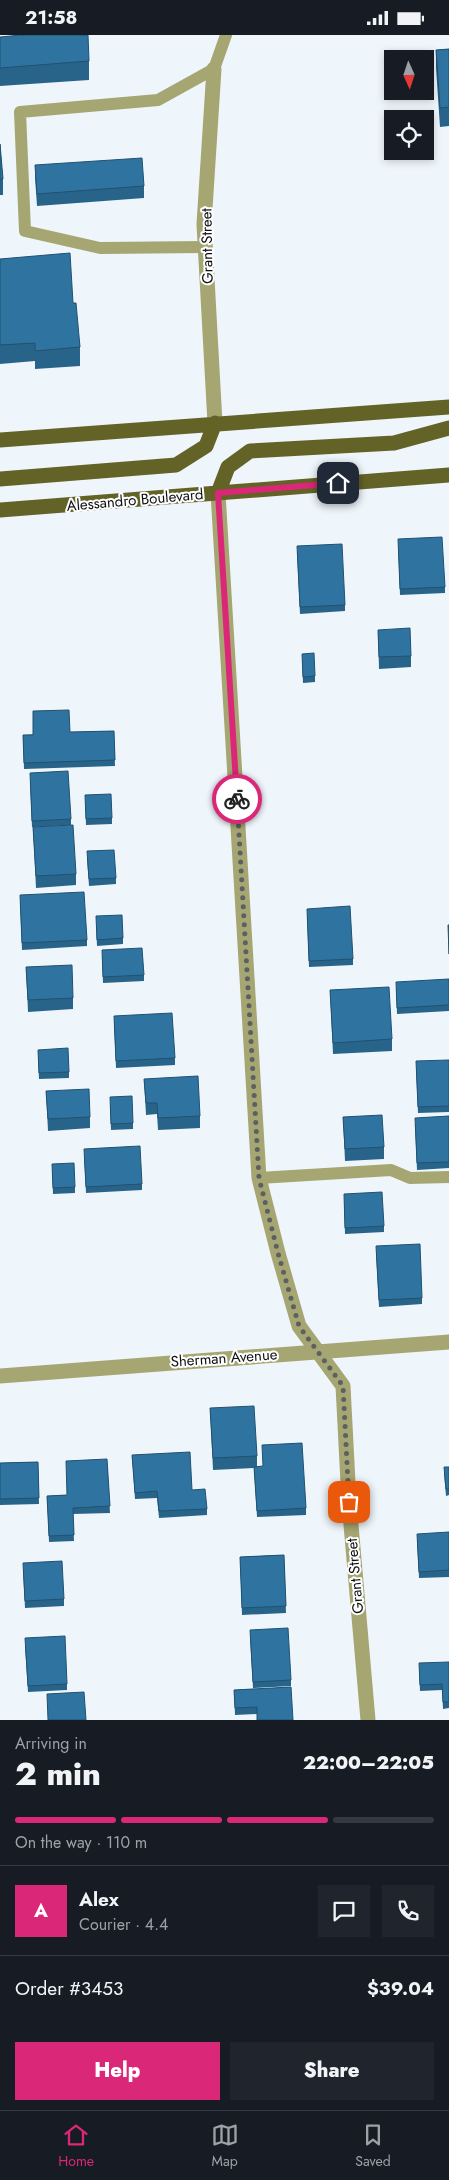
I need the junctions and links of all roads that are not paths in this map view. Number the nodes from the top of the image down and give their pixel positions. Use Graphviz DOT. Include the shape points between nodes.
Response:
graph roads {
  1 [pos="226,35"];
  2 [pos="214,69"];
  3 [pos="206,247"];
  4 [pos="449,407"];
  5 [pos="216,423"];
  6 [pos="449,428"];
  7 [pos="0,440"];
  8 [pos="449,475"];
  9 [pos="0,479"];
  10 [pos="218,493"];
  11 [pos="0,510"];
  12 [pos="449,1177"];
  13 [pos="259,1178"];
  14 [pos="449,1342"];
  15 [pos="319,1351"];
  16 [pos="0,1376"];
  17 [pos="368,1720"];
  1 -- 2 [label="lane"];
  2 -- 3 [label="street, Grant Street" via="204,224"];
  2 -- 3 [label="lane" via="158,100 20,112 24,231 100,247"];
  3 -- 5 [label="street, Grant Street"];
  4 -- 5 [label="main road"];
  5 -- 7 [label="main road"];
  5 -- 9 [label="main road" via="206,446 176,465"];
  6 -- 10 [label="main road" via="394,443 250,451 228,467"];
  8 -- 10 [label="main road, Alessandro Boulevard"];
  10 -- 11 [label="main road, Alessandro Boulevard"];
  10 -- 13 [label="street, Grant Street"];
  12 -- 13 [label="lane" via="410,1178 391,1170"];
  13 -- 15 [label="street, Grant Street" via="299,1326"];
  14 -- 15 [label="street, Sherman Avenue"];
  15 -- 16 [label="street, Sherman Avenue"];
  15 -- 17 [label="street, Grant Street" via="343,1386 349,1502"];
}
